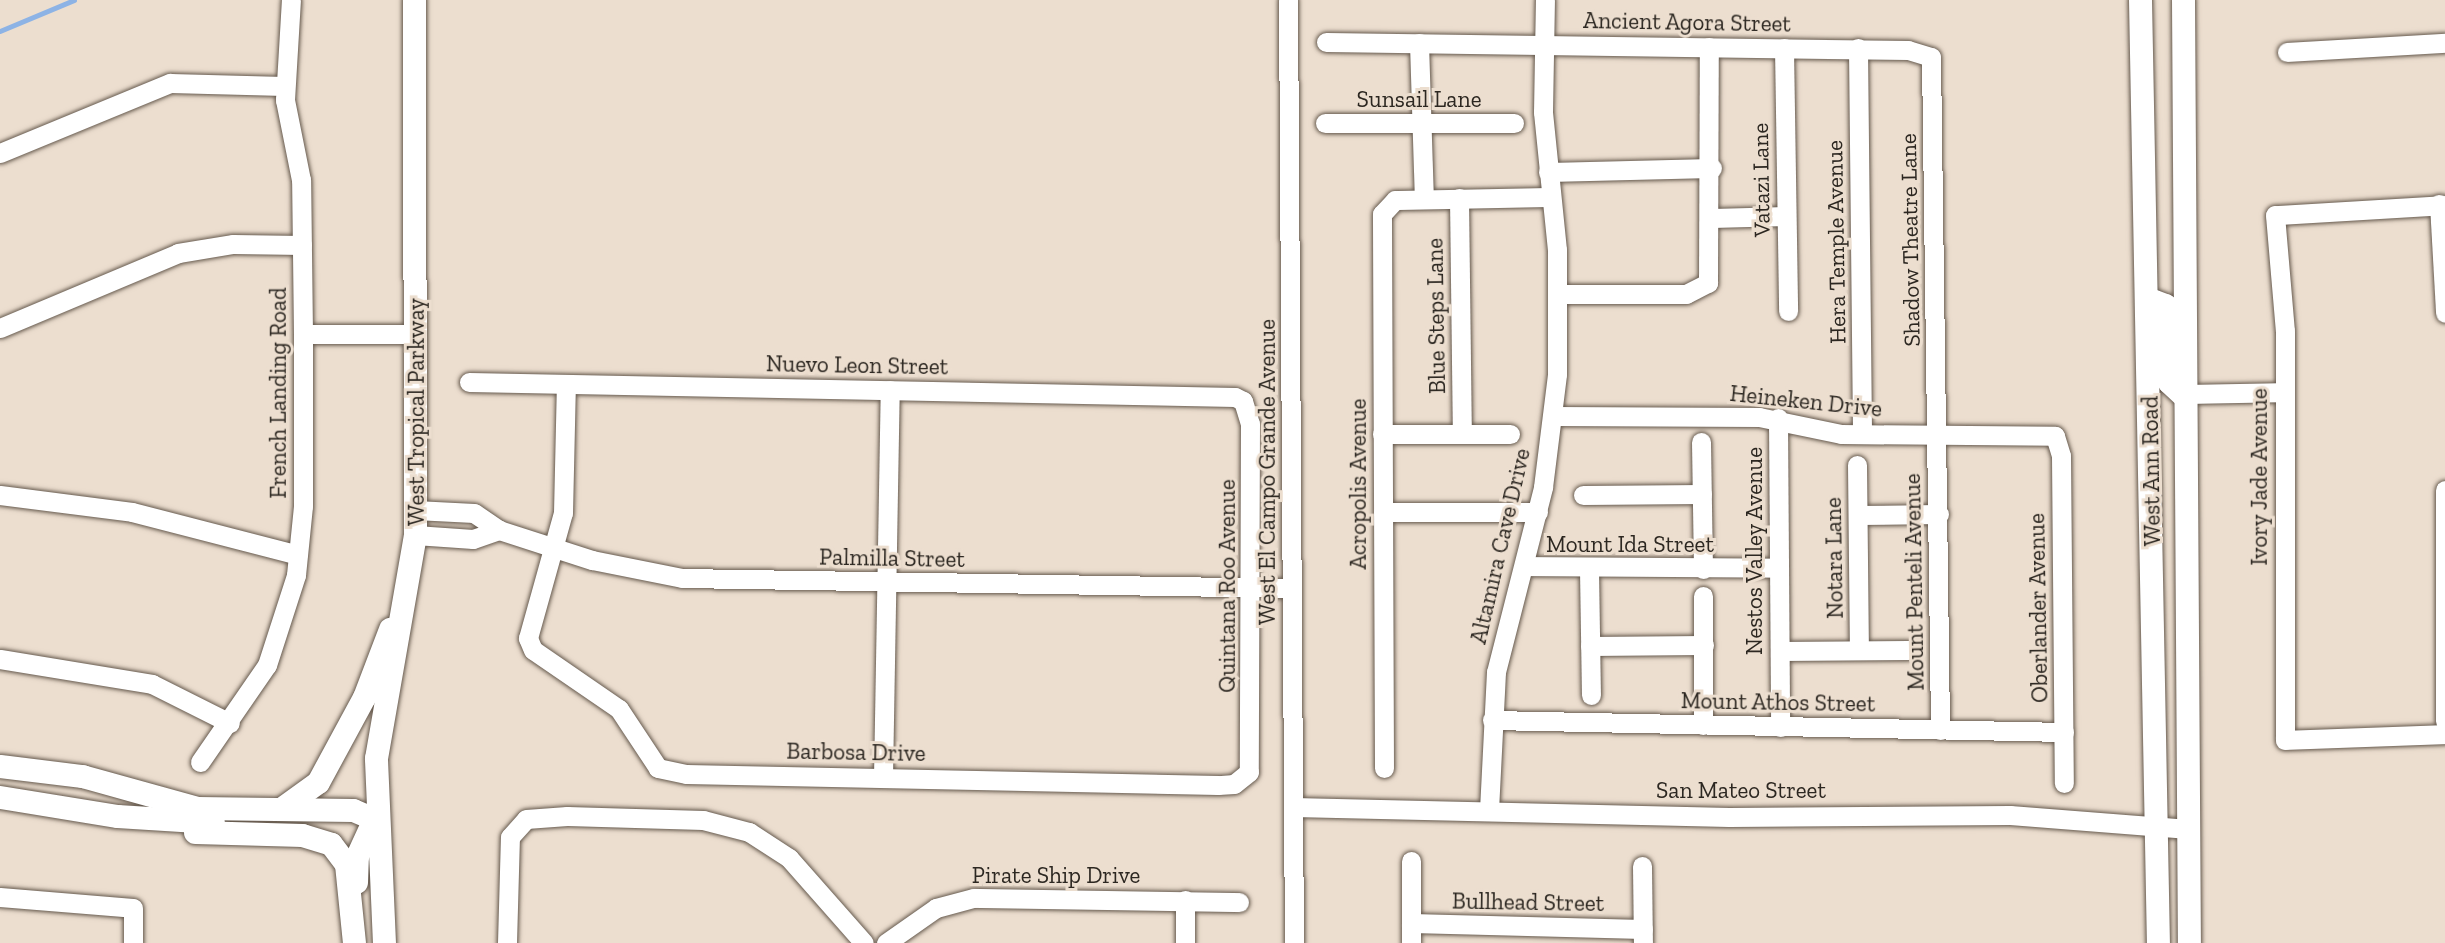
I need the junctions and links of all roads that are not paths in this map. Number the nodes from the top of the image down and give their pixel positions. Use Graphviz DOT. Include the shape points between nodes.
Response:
graph roads {
  1 [pos="291,0"];
  2 [pos="414,0"];
  3 [pos="1288,0"];
  4 [pos="1545,0"];
  5 [pos="2140,0"];
  6 [pos="2183,0"];
  7 [pos="1326,42"];
  8 [pos="1419,43"];
  9 [pos="2445,43"];
  10 [pos="1544,44"];
  11 [pos="1709,47"];
  12 [pos="1784,48"];
  13 [pos="1858,48"];
  14 [pos="1922,52"];
  15 [pos="2287,52"];
  16 [pos="284,86"];
  17 [pos="1421,123"];
  18 [pos="1514,123"];
  19 [pos="1325,124"];
  20 [pos="0,153"];
  21 [pos="1712,168"];
  22 [pos="1548,172"];
  23 [pos="1551,197"];
  24 [pos="1459,198"];
  25 [pos="1424,199"];
  26 [pos="2442,204"];
  27 [pos="1786,216"];
  28 [pos="1712,218"];
  29 [pos="302,245"];
  30 [pos="1559,294"];
  31 [pos="2149,299"];
  32 [pos="1788,311"];
  33 [pos="2445,313"];
  34 [pos="0,328"];
  35 [pos="303,334"];
  36 [pos="417,334"];
  37 [pos="469,382"];
  38 [pos="566,384"];
  39 [pos="890,390"];
  40 [pos="2282,391"];
  41 [pos="2182,394"];
  42 [pos="1243,401"];
  43 [pos="1553,416"];
  44 [pos="1778,418"];
  45 [pos="1937,433"];
  46 [pos="1382,434"];
  47 [pos="1462,434"];
  48 [pos="1510,434"];
  49 [pos="1862,435"];
  50 [pos="2055,436"];
  51 [pos="1701,442"];
  52 [pos="1857,465"];
  53 [pos="2150,469"];
  54 [pos="2445,490"];
  55 [pos="1702,494"];
  56 [pos="0,495"];
  57 [pos="1583,495"];
  58 [pos="415,510"];
  59 [pos="464,512"];
  60 [pos="1383,512"];
  61 [pos="1538,512"];
  62 [pos="1938,514"];
  63 [pos="1858,515"];
  64 [pos="499,530"];
  65 [pos="415,535"];
  66 [pos="462,539"];
  67 [pos="553,545"];
  68 [pos="298,555"];
  69 [pos="1524,566"];
  70 [pos="414,568"];
  71 [pos="1779,568"];
  72 [pos="1703,569"];
  73 [pos="1589,570"];
  74 [pos="887,582"];
  75 [pos="1292,588"];
  76 [pos="1251,589"];
  77 [pos="1703,596"];
  78 [pos="1704,645"];
  79 [pos="2445,645"];
  80 [pos="1590,646"];
  81 [pos="1859,650"];
  82 [pos="1908,650"];
  83 [pos="1780,652"];
  84 [pos="0,659"];
  85 [pos="1591,695"];
  86 [pos="1492,720"];
  87 [pos="2445,721"];
  88 [pos="230,723"];
  89 [pos="1703,725"];
  90 [pos="1780,727"];
  91 [pos="1940,730"];
  92 [pos="2064,732"];
  93 [pos="2445,734"];
  94 [pos="200,762"];
  95 [pos="0,766"];
  96 [pos="1384,768"];
  97 [pos="1249,772"];
  98 [pos="883,777"];
  99 [pos="2064,783"];
  100 [pos="0,797"];
  101 [pos="1293,807"];
  102 [pos="278,810"];
  103 [pos="1489,810"];
  104 [pos="117,816"];
  105 [pos="373,819"];
  106 [pos="2157,827"];
  107 [pos="2188,829"];
  108 [pos="1410,861"];
  109 [pos="1642,866"];
  110 [pos="0,897"];
  111 [pos="1185,900"];
  112 [pos="1240,902"];
  113 [pos="1411,933"];
  114 [pos="1643,936"];
  115 [pos="133,943"];
  116 [pos="354,943"];
  117 [pos="384,943"];
  118 [pos="507,943"];
  119 [pos="864,943"];
  120 [pos="886,943"];
  121 [pos="1185,943"];
  122 [pos="1294,943"];
  123 [pos="2158,943"];
  124 [pos="2189,943"];
  1 -- 16 [label="street, French Landing Road"];
  2 -- 36 [label="main road, West Tropical Parkway"];
  3 -- 75 [label="street, West El Campo Grande Avenue"];
  4 -- 10 [label="street, Altamira Cave Drive"];
  5 -- 31 [label="main road, West Ann Road"];
  6 -- 41 [label="main road, West Ann Road"];
  7 -- 8 [label="street, Ancient Agora Street"];
  8 -- 10 [label="street, Ancient Agora Street"];
  8 -- 17 [label="street"];
  9 -- 15 [label="street"];
  10 -- 11 [label="street, Ancient Agora Street"];
  10 -- 22 [label="street, Altamira Cave Drive"];
  11 -- 12 [label="street, Ancient Agora Street"];
  11 -- 21 [label="street"];
  12 -- 13 [label="street, Ancient Agora Street"];
  12 -- 27 [label="street, Vatazi Lane"];
  13 -- 14 [label="street, Ancient Agora Street"];
  13 -- 49 [label="street, Hera Temple Avenue"];
  14 -- 45 [label="street, Shadow Theatre Lane" via="1933,65"];
  16 -- 20 [label="street" via="170,83"];
  16 -- 29 [label="street, French Landing Road" via="299,153"];
  17 -- 18 [label="street, Sunsail Lane"];
  17 -- 19 [label="street, Sunsail Lane"];
  17 -- 25 [label="street"];
  21 -- 22 [label="street"];
  21 -- 28 [label="street"];
  22 -- 23 [label="street, Altamira Cave Drive"];
  23 -- 24 [label="street"];
  23 -- 30 [label="street, Altamira Cave Drive"];
  24 -- 25 [label="street"];
  24 -- 47 [label="street, Blue Steps Lane"];
  25 -- 46 [label="street, Acropolis Avenue" via="1389,203 1381,228"];
  26 -- 33 [label="street"];
  26 -- 40 [label="street, Ivory Jade Avenue" via="2275,215 2286,331"];
  27 -- 28 [label="street"];
  27 -- 32 [label="street, Vatazi Lane"];
  28 -- 30 [label="street" via="1708,283 1686,294"];
  29 -- 34 [label="street" via="233,244 178,253"];
  29 -- 35 [label="street, French Landing Road"];
  30 -- 43 [label="street, Altamira Cave Drive"];
  31 -- 41 [label="main road" via="2165,305 2169,382"];
  31 -- 53 [label="main road, West Ann Road"];
  35 -- 36 [label="street"];
  35 -- 68 [label="street, French Landing Road"];
  36 -- 58 [label="main road, West Tropical Parkway"];
  37 -- 38 [label="street, Nuevo Leon Street"];
  38 -- 39 [label="street, Nuevo Leon Street"];
  38 -- 67 [label="street" via="564,506"];
  39 -- 42 [label="street, Nuevo Leon Street" via="1226,395"];
  39 -- 74 [label="street"];
  40 -- 41 [label="street"];
  40 -- 93 [label="street, Ivory Jade Avenue" via="2285,740"];
  41 -- 53 [label="main road"];
  41 -- 107 [label="main road, West Ann Road"];
  42 -- 76 [label="street, Quintana Roo Avenue" via="1250,424"];
  43 -- 44 [label="street, Heineken Drive"];
  43 -- 61 [label="street, Altamira Cave Drive"];
  44 -- 49 [label="street, Heineken Drive"];
  44 -- 71 [label="street, Nestos Valley Avenue"];
  45 -- 49 [label="street, Heineken Drive"];
  45 -- 50 [label="street, Heineken Drive"];
  45 -- 62 [label="street, Mount Penteli Avenue"];
  46 -- 47 [label="street"];
  46 -- 60 [label="street, Acropolis Avenue"];
  47 -- 48 [label="street"];
  50 -- 92 [label="street, Oberlander Avenue" via="2061,456"];
  51 -- 55 [label="street"];
  52 -- 63 [label="street, Notara Lane"];
  53 -- 106 [label="main road, West Ann Road"];
  54 -- 79 [label="street"];
  55 -- 57 [label="street"];
  55 -- 72 [label="street"];
  56 -- 68 [label="street" via="132,512"];
  58 -- 59 [label="street, Palmilla Street"];
  58 -- 65 [label="main road, West Tropical Parkway"];
  59 -- 64 [label="street, Palmilla Street" via="481,515"];
  59 -- 66 [label="street"];
  60 -- 61 [label="street"];
  60 -- 96 [label="street, Acropolis Avenue"];
  61 -- 69 [label="street, Altamira Cave Drive"];
  62 -- 63 [label="street"];
  62 -- 91 [label="street, Mount Penteli Avenue"];
  63 -- 81 [label="street, Notara Lane"];
  64 -- 66 [label="street, Palmilla Street"];
  64 -- 67 [label="street, Palmilla Street"];
  65 -- 66 [label="street, Palmilla Street"];
  65 -- 70 [label="main road, West Tropical Parkway"];
  67 -- 74 [label="street, Palmilla Street" via="653,575"];
  67 -- 98 [label="street, Barbosa Drive" via="526,626 533,650 619,709 658,768 669,773"];
  68 -- 88 [label="street, French Landing Road" via="280,634"];
  69 -- 73 [label="street, Mount Ida Street"];
  69 -- 86 [label="street, Altamira Cave Drive" via="1502,644"];
  70 -- 102 [label="main road" via="335,753 311,791"];
  70 -- 105 [label="main road, West Tropical Parkway" via="378,728"];
  71 -- 72 [label="street, Mount Ida Street"];
  71 -- 83 [label="street, Nestos Valley Avenue"];
  72 -- 73 [label="street, Mount Ida Street"];
  73 -- 80 [label="street"];
  74 -- 76 [label="street, Palmilla Street"];
  74 -- 98 [label="street"];
  75 -- 76 [label="street, Palmilla Street"];
  75 -- 101 [label="street, West El Campo Grande Avenue"];
  76 -- 97 [label="street, Quintana Roo Avenue"];
  77 -- 78 [label="street"];
  78 -- 80 [label="street"];
  78 -- 89 [label="street"];
  79 -- 87 [label="street"];
  80 -- 85 [label="street"];
  81 -- 82 [label="street"];
  81 -- 83 [label="street"];
  83 -- 90 [label="street, Nestos Valley Avenue"];
  84 -- 88 [label="street" via="152,684"];
  86 -- 89 [label="street, Mount Athos Street"];
  86 -- 103 [label="street, Altamira Cave Drive"];
  88 -- 94 [label="street, French Landing Road"];
  89 -- 90 [label="street, Mount Athos Street"];
  90 -- 91 [label="street, Mount Athos Street"];
  91 -- 92 [label="street, Mount Athos Street"];
  92 -- 99 [label="street, Oberlander Avenue"];
  95 -- 102 [label="main road" via="82,776 197,808"];
  97 -- 98 [label="street, Barbosa Drive" via="1234,784 1218,785"];
  100 -- 104 [label="main road"];
  101 -- 103 [label="street, San Mateo Street"];
  101 -- 122 [label="street, West El Campo Grande Avenue"];
  102 -- 105 [label="main road" via="353,810"];
  103 -- 106 [label="street, San Mateo Street" via="2010,815"];
  104 -- 105 [label="main road"];
  104 -- 116 [label="main road" via="161,830 302,835 331,844 346,864"];
  105 -- 116 [label="main road, West Tropical Parkway" via="357,856"];
  105 -- 117 [label="main road, West Tropical Parkway" via="384,848"];
  106 -- 107 [label="street, San Mateo Street"];
  106 -- 123 [label="main road, West Ann Road"];
  107 -- 124 [label="main road, West Ann Road"];
  108 -- 113 [label="street"];
  109 -- 114 [label="street"];
  110 -- 115 [label="street" via="132,908"];
  111 -- 112 [label="street, Pirate Ship Drive"];
  111 -- 120 [label="street, Pirate Ship Drive" via="974,898 936,908"];
  111 -- 121 [label="street"];
  113 -- 114 [label="street, Bullhead Street"];
  118 -- 119 [label="street" via="508,854 516,824 567,816 727,824 789,858"];
}
